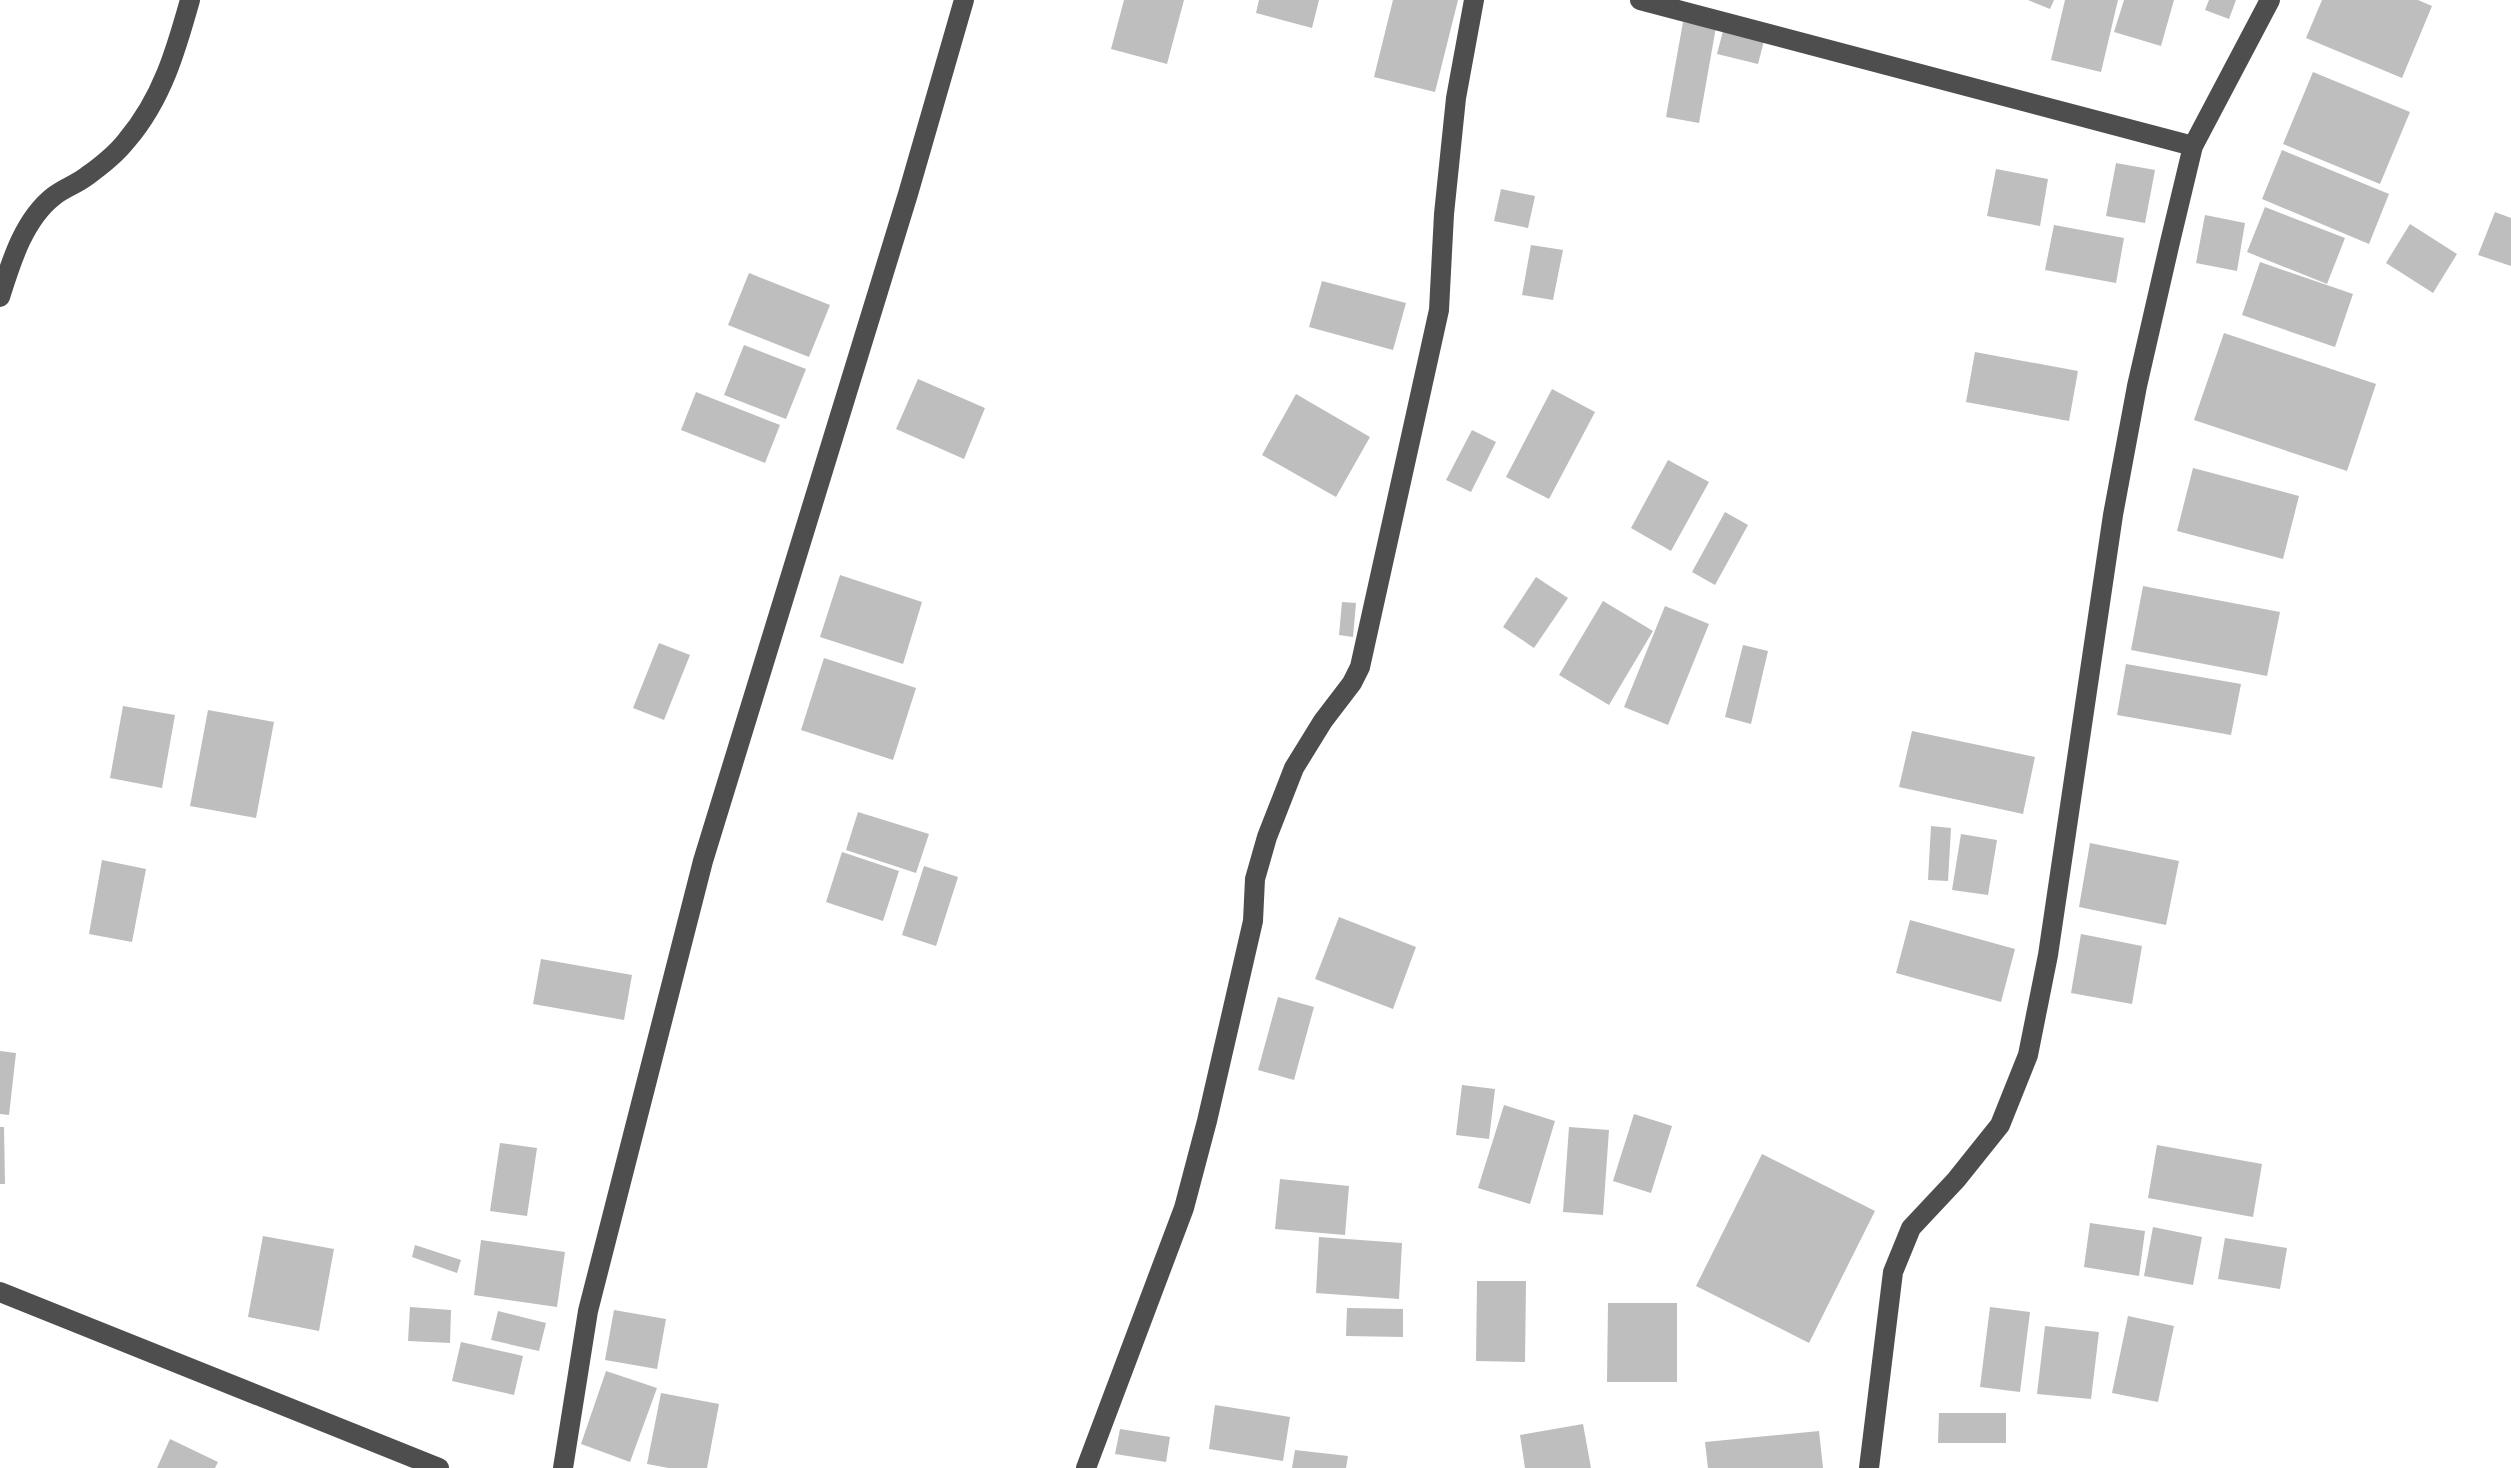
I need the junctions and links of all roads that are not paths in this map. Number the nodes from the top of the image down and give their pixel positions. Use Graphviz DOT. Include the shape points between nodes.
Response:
graph roads {
  1 [pos="190,0"];
  2 [pos="964,0"];
  3 [pos="1474,0"];
  4 [pos="1640,0"];
  5 [pos="2270,0"];
  6 [pos="2192,146"];
  7 [pos="0,296"];
  8 [pos="0,1292"];
  9 [pos="439,1468"];
  10 [pos="563,1468"];
  11 [pos="1086,1468"];
  12 [pos="1869,1468"];
  1 -- 7 [label="street" via="171,66 150,108 126,142 42,207"];
  2 -- 10 [label="street" via="703,861 588,1311"];
  3 -- 11 [label="street" via="1454,117 1439,310 1360,667 1294,768 1267,837 1184,1208"];
  4 -- 6 [label="street"];
  5 -- 6 [label="street"];
  6 -- 12 [label="street" via="2113,515 2028,1055 2000,1125 1912,1228 1893,1272"];
  8 -- 9 [label="street"];
}
